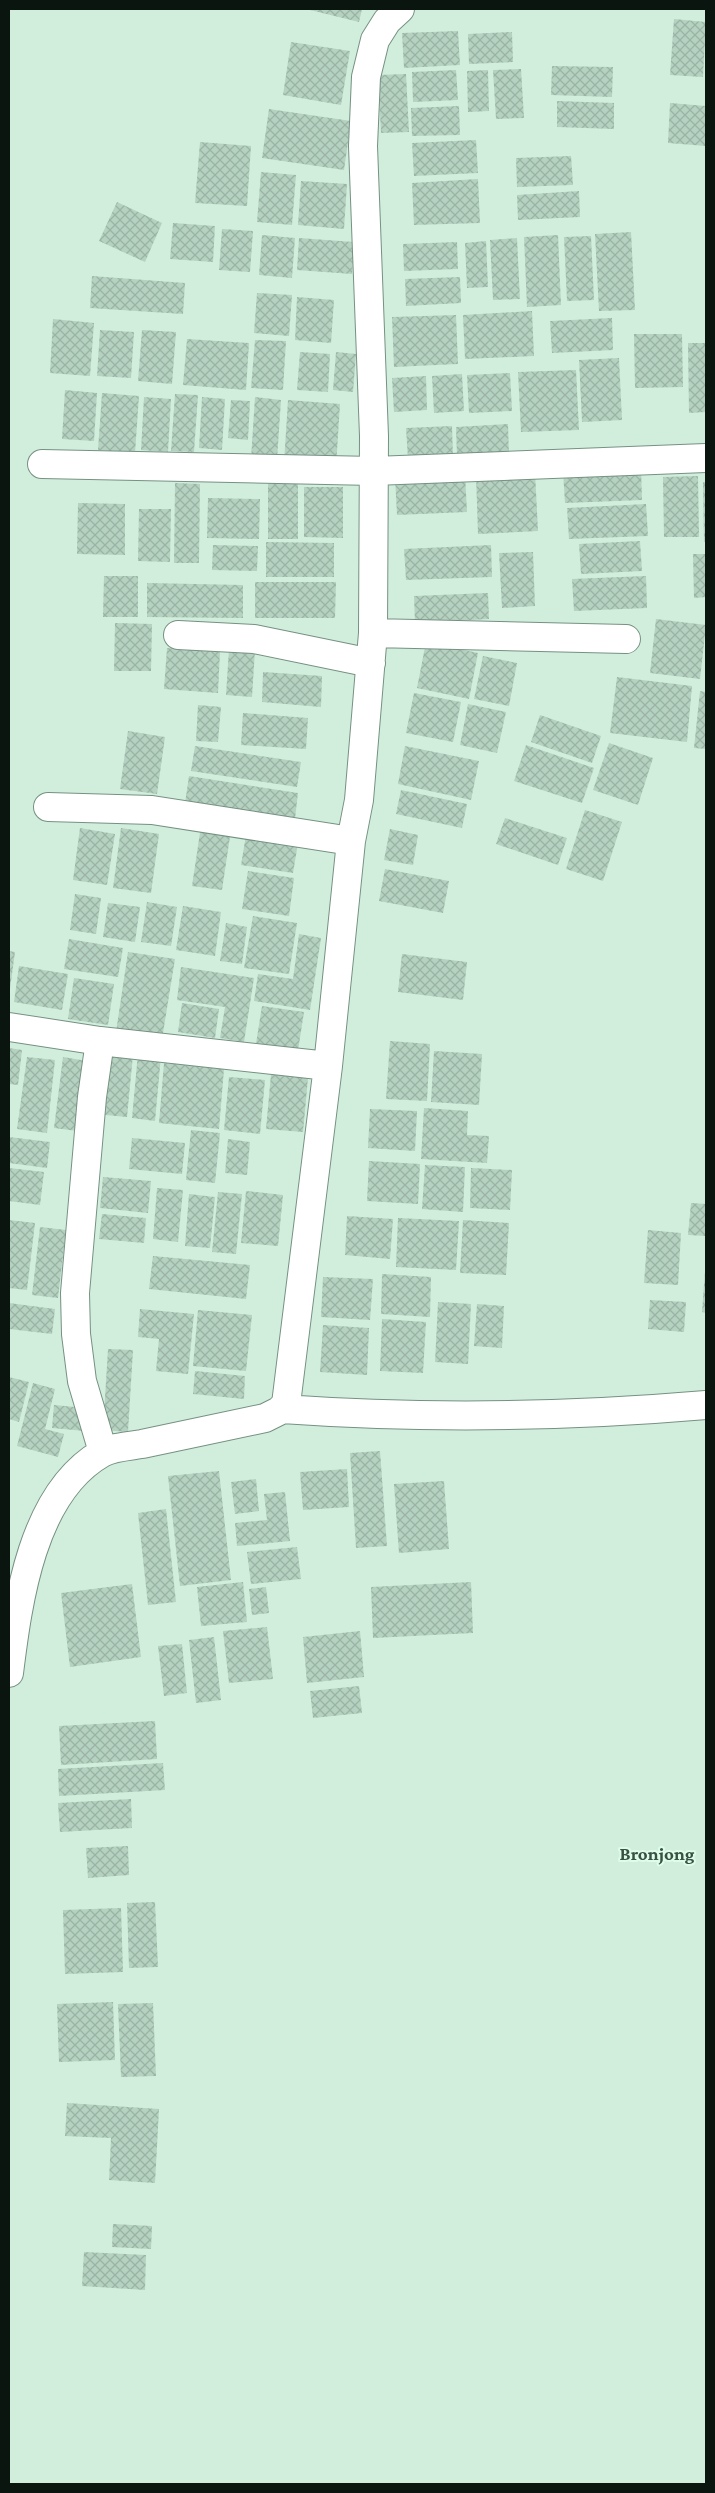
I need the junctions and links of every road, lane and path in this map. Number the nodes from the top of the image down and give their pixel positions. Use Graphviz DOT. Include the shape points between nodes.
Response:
graph roads {
  1 [pos="400,9"];
  2 [pos="706,458"];
  3 [pos="42,464"];
  4 [pos="374,471"];
  5 [pos="373,634"];
  6 [pos="178,635"];
  7 [pos="626,639"];
  8 [pos="371,663"];
  9 [pos="48,807"];
  10 [pos="351,841"];
  11 [pos="9,1027"];
  12 [pos="100,1041"];
  13 [pos="328,1066"];
  14 [pos="706,1405"];
  15 [pos="282,1409"];
  16 [pos="103,1452"];
  17 [pos="9,1673"];
  1 -- 4 [label="street" via="387,21 375,40 366,77 363,146"];
  2 -- 4 [label="street"];
  3 -- 4 [label="street"];
  4 -- 5 [label="street"];
  5 -- 7 [label="street"];
  5 -- 8 [label="street"];
  6 -- 8 [label="street" via="254,639"];
  8 -- 10 [label="street" via="359,800"];
  9 -- 10 [label="street" via="152,810"];
  10 -- 13 [label="street"];
  11 -- 12 [label="street"];
  12 -- 13 [label="street"];
  12 -- 16 [label="street" via="75,1293 82,1381"];
  13 -- 15 [label="street" via="288,1396"];
  14 -- 15 [label="street" via="607,1414 514,1416 351,1414"];
  15 -- 16 [label="street" via="265,1418"];
  16 -- 17 [label="street" via="75,1472 52,1506 37,1538 22,1587"];
}
